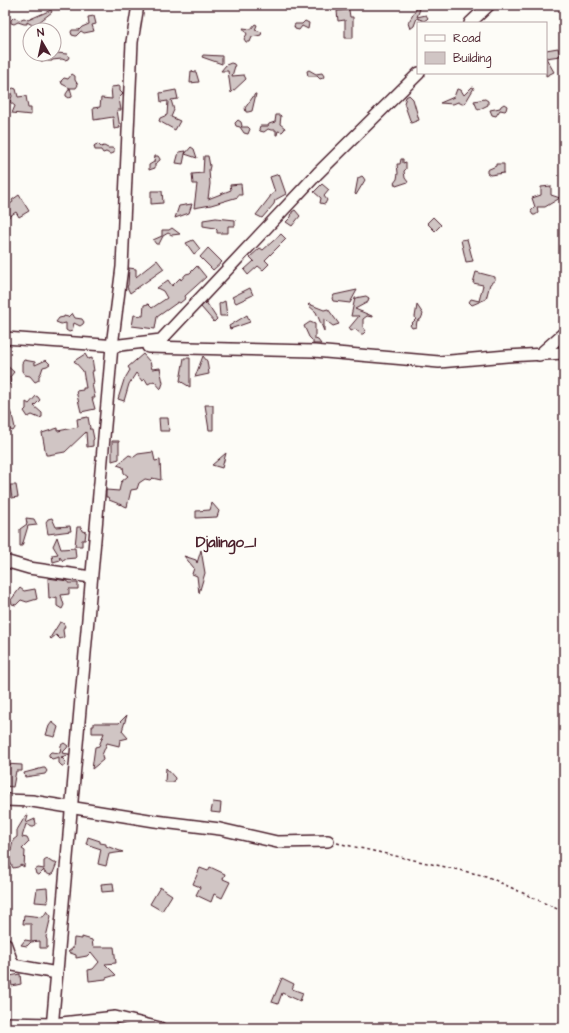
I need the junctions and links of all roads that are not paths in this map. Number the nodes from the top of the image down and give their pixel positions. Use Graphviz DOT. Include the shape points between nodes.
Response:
graph roads {
  1 [pos="138,5"];
  2 [pos="489,5"];
  3 [pos="471,22"];
  4 [pos="418,74"];
  5 [pos="564,333"];
  6 [pos="5,338"];
  7 [pos="112,346"];
  8 [pos="564,353"];
  9 [pos="538,355"];
  10 [pos="5,561"];
  11 [pos="91,577"];
  12 [pos="5,800"];
  13 [pos="71,808"];
  14 [pos="328,840"];
  15 [pos="5,943"];
  16 [pos="57,973"];
  17 [pos="5,1023"];
  18 [pos="53,1026"];
  19 [pos="158,1028"];
  1 -- 7 [label="street" via="132,42 122,267"];
  2 -- 3 [label="street"];
  4 -- 7 [label="street" via="318,173 161,340"];
  5 -- 9 [label="street"];
  6 -- 7 [label="street"];
  7 -- 9 [label="street" via="314,351 425,362"];
  7 -- 11 [label="street"];
  8 -- 9 [label="street"];
  10 -- 11 [label="street" via="29,568"];
  11 -- 13 [label="street"];
  12 -- 13 [label="street" via="32,801"];
  13 -- 14 [label="street" via="220,829 277,842"];
  13 -- 16 [label="street"];
  15 -- 16 [label="street" via="13,965"];
  16 -- 18 [label="street"];
  17 -- 18 [label="street"];
  18 -- 19 [label="street" via="115,1016"];
}
